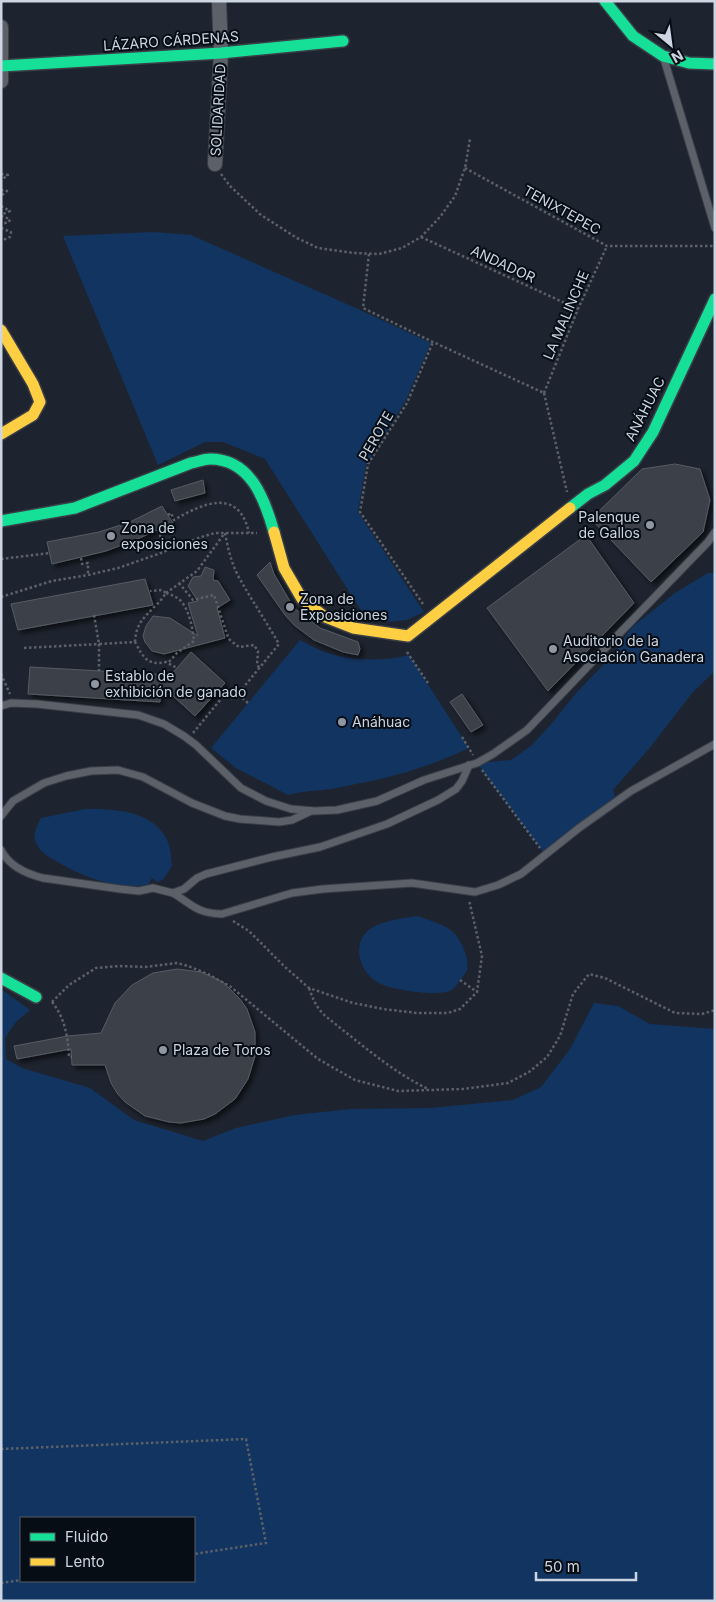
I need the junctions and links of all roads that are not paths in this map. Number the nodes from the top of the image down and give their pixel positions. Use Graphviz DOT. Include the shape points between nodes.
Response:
graph roads {
  1 [pos="219,1"];
  2 [pos="605,1"];
  3 [pos="1,27"];
  4 [pos="343,41"];
  5 [pos="221,53"];
  6 [pos="663,56"];
  7 [pos="715,64"];
  8 [pos="2,66"];
  9 [pos="1,81"];
  10 [pos="215,164"];
  11 [pos="715,228"];
  12 [pos="715,299"];
  13 [pos="1,330"];
  14 [pos="1,422"];
  15 [pos="17,426"];
  16 [pos="1,434"];
  17 [pos="1,521"];
  18 [pos="715,532"];
  19 [pos="1,706"];
  20 [pos="715,744"];
  21 [pos="473,764"];
  22 [pos="310,811"];
  23 [pos="1,816"];
  24 [pos="1,850"];
  25 [pos="173,893"];
  26 [pos="1,978"];
  27 [pos="36,998"];
  1 -- 5 [label="street, SOLIDARIDAD"];
  2 -- 6 [label="street" via="633,36"];
  3 -- 8 [label="street"];
  4 -- 5 [label="street, LÁZARO CÁRDENAS"];
  5 -- 8 [label="street, LÁZARO CÁRDENAS"];
  5 -- 10 [label="street, SOLIDARIDAD"];
  6 -- 7 [label="street" via="689,63"];
  6 -- 11 [label="lane"];
  8 -- 9 [label="street"];
  12 -- 17 [label="street, ANÁHUAC" via="653,432 634,461 408,636 353,628 325,617 302,599 284,568 267,507 249,476 232,464 210,459 191,463 75,508"];
  13 -- 15 [label="street" via="40,402 34,415"];
  14 -- 15 [label="street"];
  15 -- 16 [label="street"];
  18 -- 21 [label="lane" via="527,730"];
  19 -- 22 [label="lane" via="37,704 138,715 164,724 188,739 241,788 257,798 277,806"];
  20 -- 25 [label="lane" via="631,791 520,874 498,886 475,892 412,883 323,889 292,893 222,914 194,908"];
  21 -- 22 [label="lane" via="424,780 377,801 337,810"];
  21 -- 25 [label="lane" via="456,788 387,824 320,847 206,874"];
  22 -- 23 [label="lane" via="285,821 240,819 211,811 143,777 118,770 73,774 44,783 13,802"];
  24 -- 25 [label="lane" via="8,861 43,878 139,891 153,888"];
  26 -- 27 [label="street"];
}
